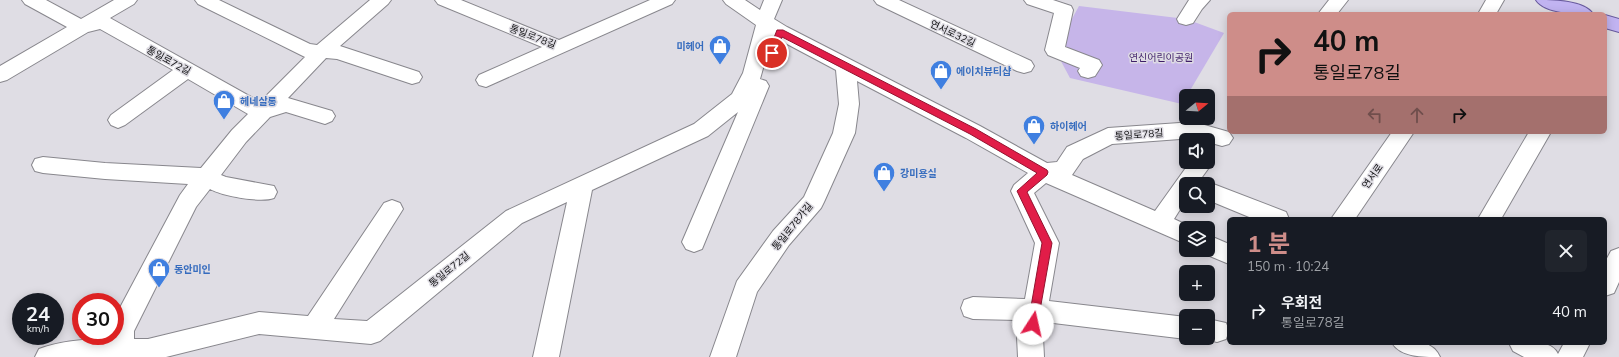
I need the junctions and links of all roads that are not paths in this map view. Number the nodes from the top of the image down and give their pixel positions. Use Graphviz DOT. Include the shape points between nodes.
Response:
graph roads {
  1 [pos="31,0"];
  2 [pos="128,0"];
  3 [pos="204,0"];
  4 [pos="382,0"];
  5 [pos="444,0"];
  6 [pos="666,0"];
  7 [pos="732,0"];
  8 [pos="773,0"];
  9 [pos="883,0"];
  10 [pos="1033,0"];
  11 [pos="1201,0"];
  12 [pos="1339,0"];
  13 [pos="1495,0"];
  14 [pos="1545,0"];
  15 [pos="1329,12"];
  16 [pos="1488,12"];
  17 [pos="1578,12"];
  18 [pos="1186,19"];
  19 [pos="1607,22"];
  20 [pos="770,26"];
  21 [pos="1619,26"];
  22 [pos="82,27"];
  23 [pos="559,47"];
  24 [pos="322,51"];
  25 [pos="846,65"];
  26 [pos="1024,66"];
  27 [pos="187,70"];
  28 [pos="1088,71"];
  29 [pos="0,76"];
  30 [pos="412,77"];
  31 [pos="486,80"];
  32 [pos="262,112"];
  33 [pos="325,116"];
  34 [pos="118,120"];
  35 [pos="1226,133"];
  36 [pos="1402,134"];
  37 [pos="1539,134"];
  38 [pos="1215,146"];
  39 [pos="43,165"];
  40 [pos="1044,172"];
  41 [pos="207,176"];
  42 [pos="582,185"];
  43 [pos="266,192"];
  44 [pos="1215,194"];
  45 [pos="1179,195"];
  46 [pos="392,209"];
  47 [pos="1273,217"];
  48 [pos="1343,217"];
  49 [pos="1490,217"];
  50 [pos="1159,223"];
  51 [pos="1179,232"];
  52 [pos="694,242"];
  53 [pos="1215,248"];
  54 [pos="1227,253"];
  55 [pos="1619,258"];
  56 [pos="1607,282"];
  57 [pos="973,308"];
  58 [pos="1036,310"];
  59 [pos="1179,327"];
  60 [pos="314,328"];
  61 [pos="1525,345"];
  62 [pos="1576,345"];
  63 [pos="121,355"];
  64 [pos="48,357"];
  65 [pos="546,357"];
  66 [pos="723,357"];
  67 [pos="1031,357"];
  68 [pos="1546,357"];
  69 [pos="1570,357"];
  1 -- 22 [label="street"];
  2 -- 22 [label="street"];
  3 -- 24 [label="street" via="307,51"];
  4 -- 24 [label="street"];
  5 -- 23 [label="street, 통일로78길"];
  6 -- 23 [label="street, 통일로78길"];
  7 -- 20 [label="street"];
  8 -- 20 [label="street"];
  9 -- 26 [label="street, 연서로32길"];
  10 -- 28 [label="street" via="1064,10 1055,50 1092,64"];
  11 -- 18 [label="street"];
  12 -- 15 [label="street"];
  13 -- 16 [label="street"];
  14 -- 17 [label="main road"];
  19 -- 21 [label="main road"];
  20 -- 25 [label="street"];
  20 -- 42 [label="street, 통일로72길" via="753,73 740,99 701,130"];
  20 -- 52 [label="street"];
  22 -- 27 [label="street, 통일로72길" via="102,22"];
  22 -- 29 [label="street, 통일로72길"];
  23 -- 31 [label="street"];
  24 -- 30 [label="street" via="338,52"];
  24 -- 32 [label="street"];
  25 -- 40 [label="street"];
  25 -- 66 [label="street, 통일로78가길" via="849,104 844,133 812,202 781,238 746,288"];
  27 -- 32 [label="street, 통일로72길"];
  27 -- 34 [label="street"];
  32 -- 33 [label="street" via="286,105"];
  32 -- 41 [label="street"];
  35 -- 38 [label="street"];
  35 -- 40 [label="street, 통일로78길" via="1194,130 1108,136 1075,153 1064,170"];
  36 -- 48 [label="street, 연서로"];
  37 -- 49 [label="street"];
  39 -- 41 [label="street"];
  40 -- 50 [label="street"];
  40 -- 58 [label="street" via="1022,191 1047,243"];
  41 -- 43 [label="street" via="221,185"];
  41 -- 63 [label="street" via="188,201 120,330"];
  42 -- 60 [label="street, 통일로72길" via="514,217 371,333"];
  42 -- 65 [label="street"];
  44 -- 47 [label="street"];
  45 -- 50 [label="street"];
  46 -- 60 [label="street"];
  50 -- 51 [label="street"];
  53 -- 54 [label="street"];
  55 -- 56 [label="street"];
  57 -- 58 [label="street"];
  58 -- 59 [label="street"];
  58 -- 67 [label="street" via="1030,337"];
  60 -- 63 [label="street, 통일로72길" via="259,323"];
  61 -- 68 [label="street"];
  62 -- 69 [label="street"];
  63 -- 64 [label="street, 통일로72길" via="94,350"];
}
